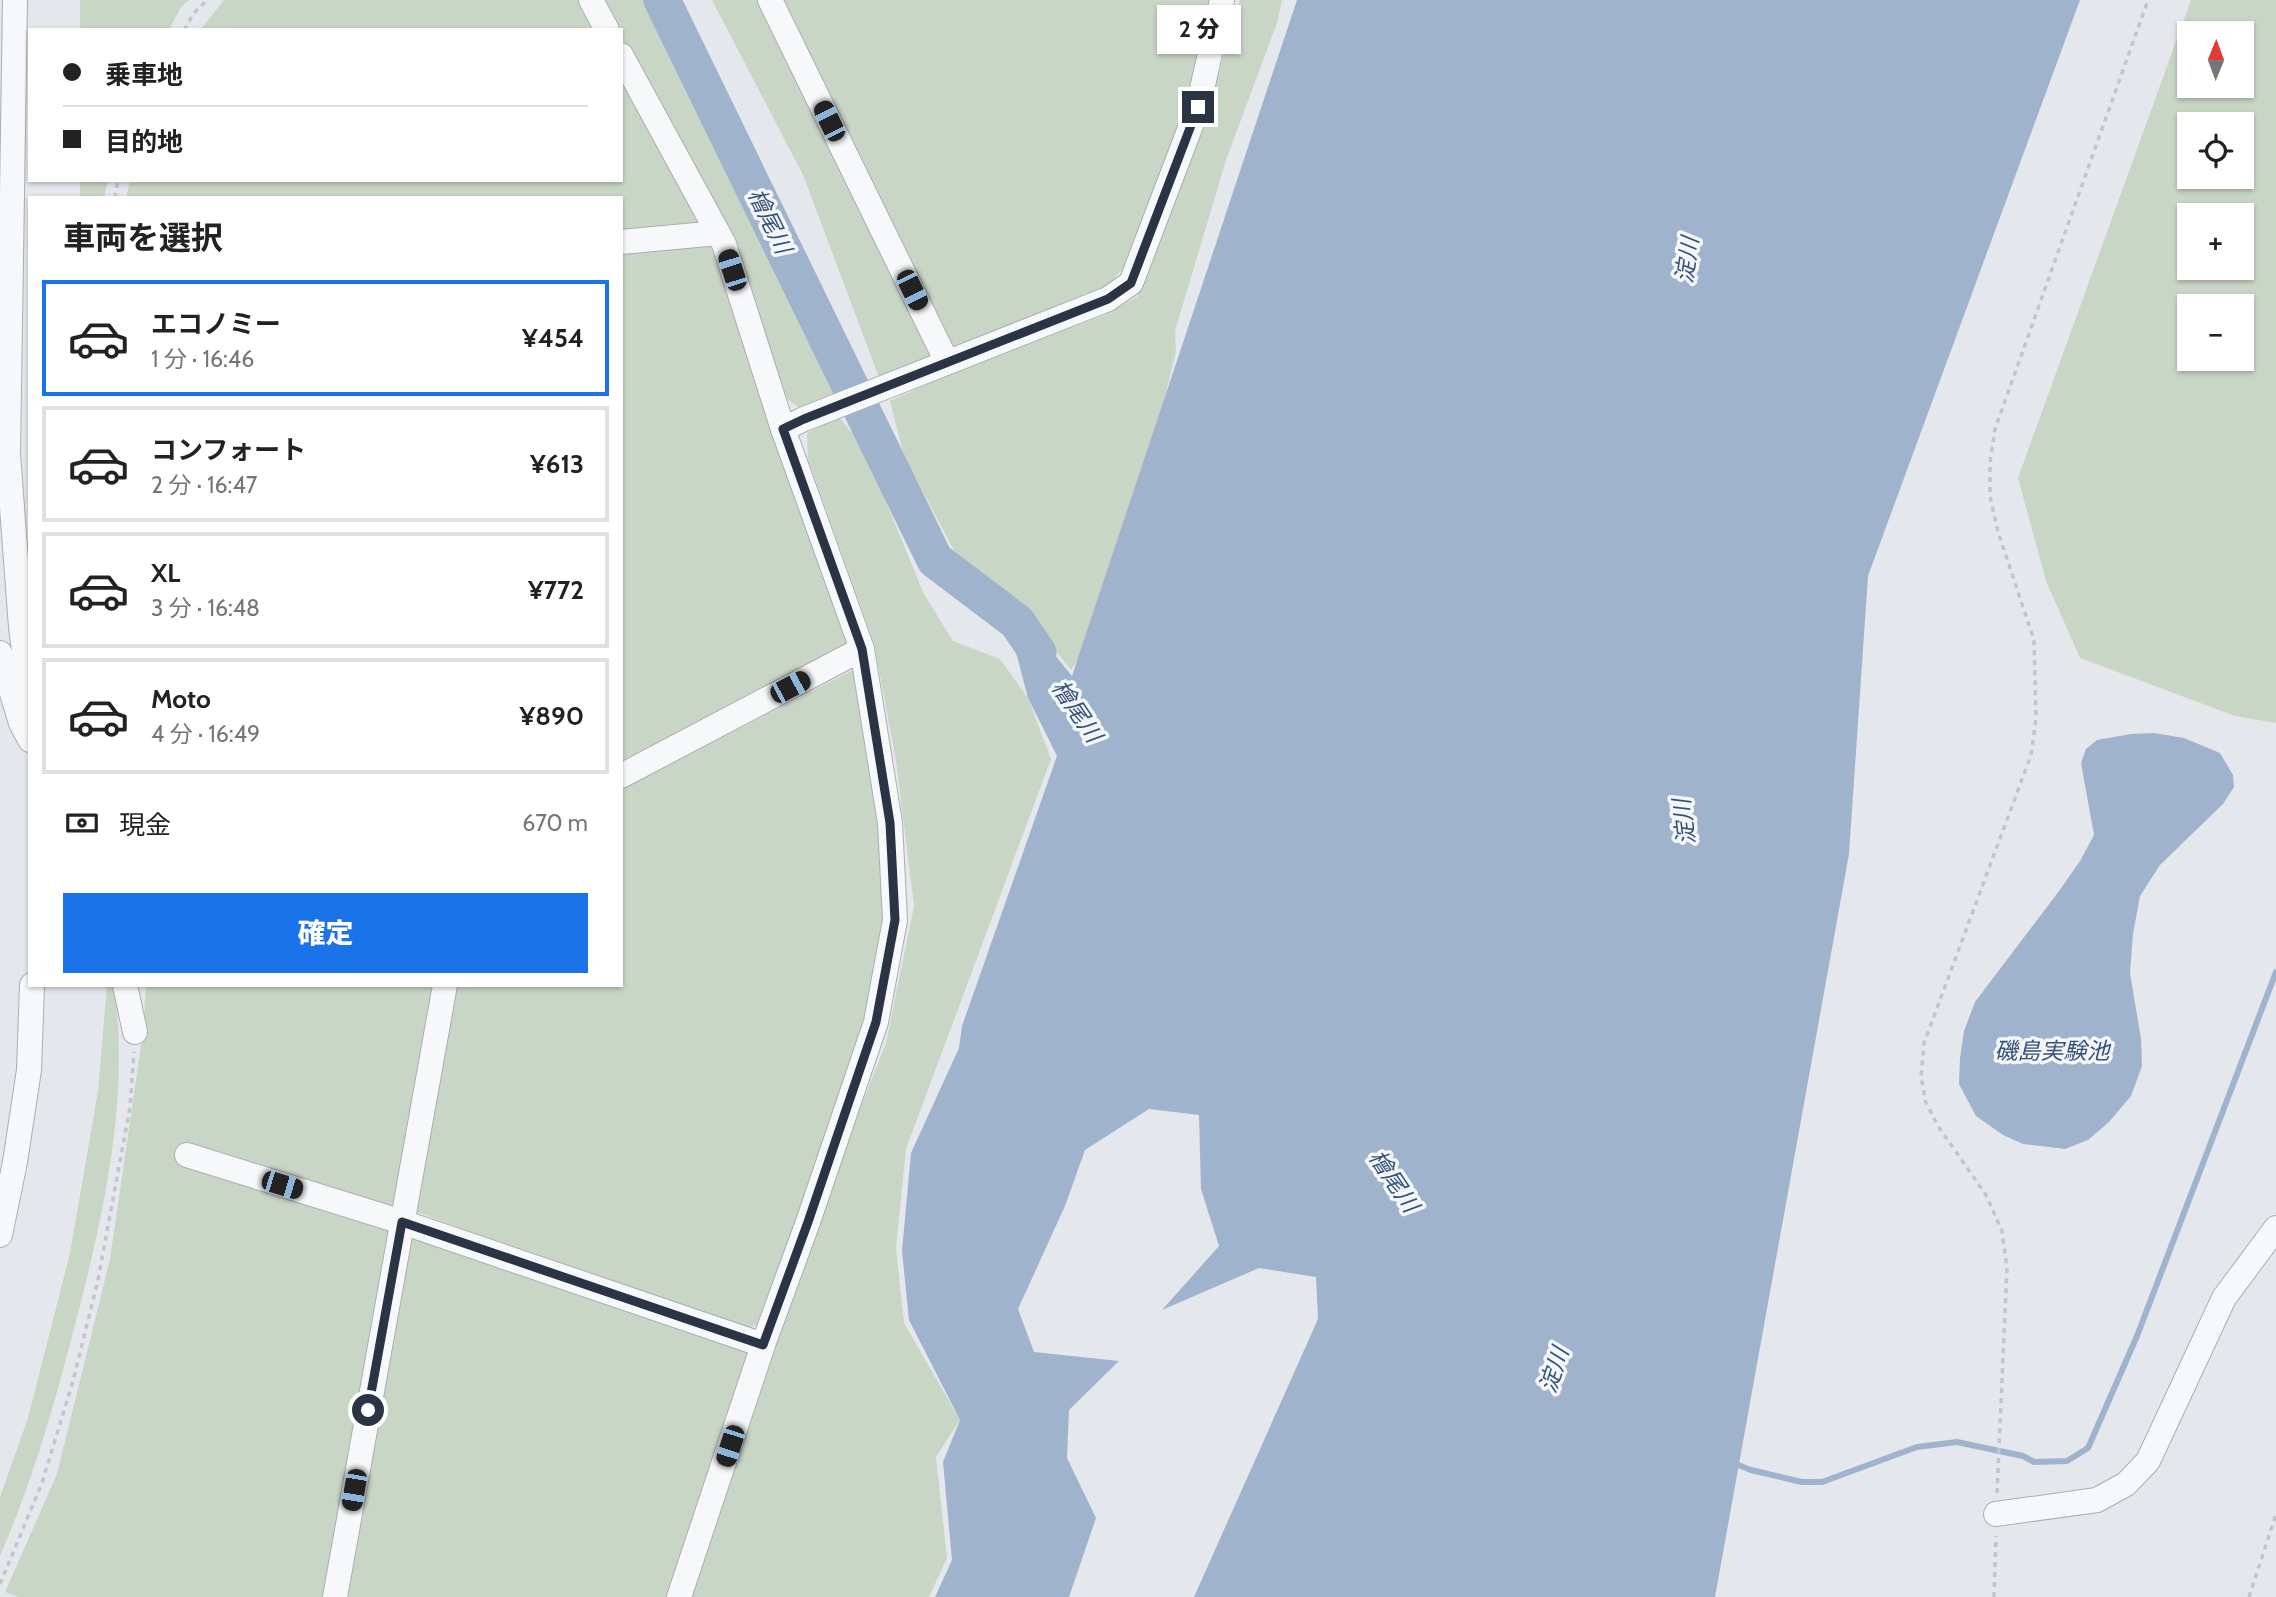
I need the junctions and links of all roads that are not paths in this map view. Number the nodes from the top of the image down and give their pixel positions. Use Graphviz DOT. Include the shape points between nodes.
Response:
graph roads {
  1 [pos="15,0"];
  2 [pos="591,0"];
  3 [pos="770,0"];
  4 [pos="1222,0"];
  5 [pos="606,28"];
  6 [pos="623,59"];
  7 [pos="718,233"];
  8 [pos="623,242"];
  9 [pos="947,362"];
  10 [pos="794,424"];
  11 [pos="862,649"];
  12 [pos="0,653"];
  13 [pos="28,681"];
  14 [pos="28,736"];
  15 [pos="623,775"];
  16 [pos="32,987"];
  17 [pos="125,987"];
  18 [pos="445,987"];
  19 [pos="135,1031"];
  20 [pos="187,1155"];
  21 [pos="402,1222"];
  22 [pos="2276,1228"];
  23 [pos="0,1235"];
  24 [pos="763,1345"];
  25 [pos="1996,1514"];
  26 [pos="335,1597"];
  27 [pos="679,1597"];
  1 -- 13 [label="street" via="8,454"];
  2 -- 5 [label="street"];
  3 -- 9 [label="street"];
  4 -- 9 [label="street" via="1198,107 1131,283 1108,299"];
  6 -- 7 [label="street"];
  7 -- 8 [label="street"];
  7 -- 10 [label="street"];
  9 -- 10 [label="street"];
  10 -- 11 [label="street"];
  11 -- 15 [label="street"];
  11 -- 24 [label="street" via="890,823 895,920 876,1022"];
  12 -- 14 [label="street"];
  16 -- 23 [label="street" via="29,1070"];
  17 -- 19 [label="street"];
  18 -- 21 [label="street"];
  20 -- 21 [label="street"];
  21 -- 24 [label="street"];
  21 -- 26 [label="street"];
  22 -- 25 [label="street" via="2224,1298 2148,1461 2126,1484 2097,1500"];
  24 -- 27 [label="street"];
}
